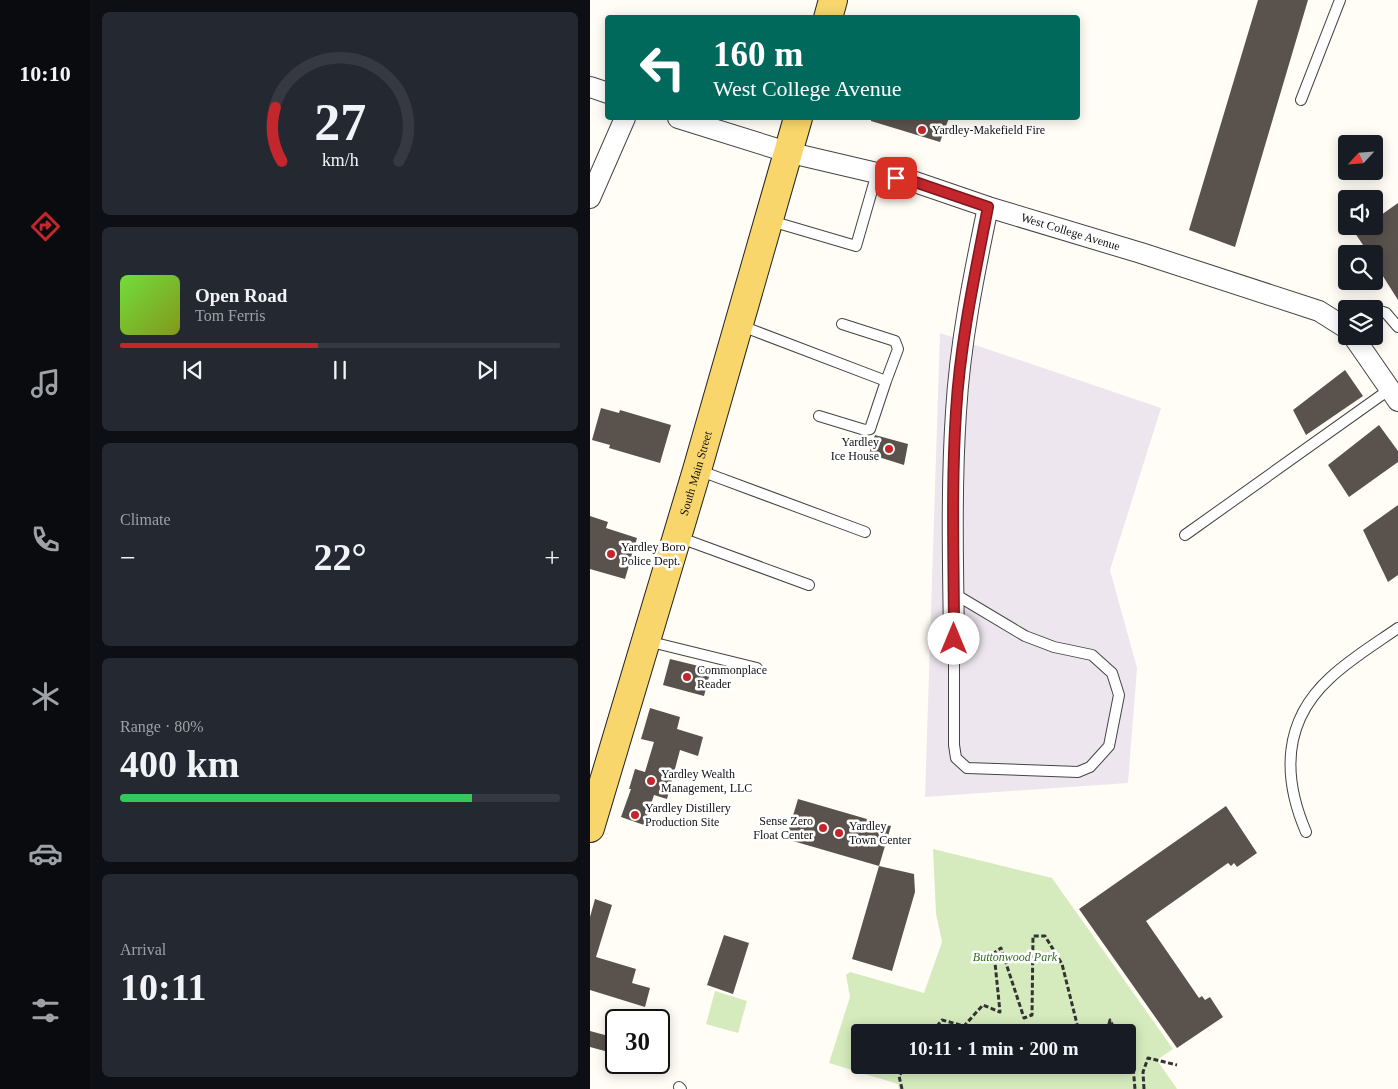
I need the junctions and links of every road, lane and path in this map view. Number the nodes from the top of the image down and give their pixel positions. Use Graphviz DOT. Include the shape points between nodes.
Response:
graph roads {
  1 [pos="833,0"];
  2 [pos="1340,0"];
  3 [pos="829,15"];
  4 [pos="1301,100"];
  5 [pos="624,120"];
  6 [pos="684,120"];
  7 [pos="797,120"];
  8 [pos="787,152"];
  9 [pos="877,174"];
  10 [pos="590,198"];
  11 [pos="988,207"];
  12 [pos="767,220"];
  13 [pos="1383,312"];
  14 [pos="1338,319"];
  15 [pos="842,324"];
  16 [pos="738,325"];
  17 [pos="1398,327"];
  18 [pos="1360,345"];
  19 [pos="886,381"];
  20 [pos="1394,395"];
  21 [pos="819,416"];
  22 [pos="697,470"];
  23 [pos="865,532"];
  24 [pos="1185,535"];
  25 [pos="677,536"];
  26 [pos="809,585"];
  27 [pos="954,593"];
  28 [pos="1398,628"];
  29 [pos="954,639"];
  30 [pos="646,641"];
  31 [pos="757,668"];
  32 [pos="590,828"];
  33 [pos="1306,832"];
  34 [pos="939,1024"];
  35 [pos="957,1024"];
  36 [pos="966,1024"];
  37 [pos="1077,1024"];
  38 [pos="1177,1065"];
  39 [pos="900,1074"];
  40 [pos="1134,1074"];
  41 [pos="902,1089"];
  42 [pos="1135,1089"];
  43 [pos="1144,1089"];
  1 -- 3 [label="main road"];
  2 -- 4 [label="lane"];
  5 -- 10 [label="street"];
  6 -- 8 [label="street, West College Avenue"];
  7 -- 8 [label="main road, South Main Street"];
  8 -- 9 [label="street, West College Avenue"];
  8 -- 12 [label="main road, South Main Street"];
  9 -- 11 [label="street, West College Avenue" via="915,182"];
  9 -- 12 [label="lane" via="856,246"];
  11 -- 14 [label="street, West College Avenue" via="1141,253"];
  11 -- 27 [label="street" via="974,279 956,411"];
  12 -- 16 [label="main road, South Main Street"];
  13 -- 17 [label="lane"];
  15 -- 19 [label="lane" via="894,341 898,349"];
  16 -- 19 [label="lane"];
  16 -- 22 [label="main road, South Main Street"];
  18 -- 20 [label="street"];
  19 -- 21 [label="lane" via="870,429"];
  20 -- 24 [label="lane"];
  22 -- 23 [label="lane"];
  22 -- 25 [label="main road, South Main Street"];
  25 -- 26 [label="lane"];
  25 -- 30 [label="main road, South Main Street"];
  27 -- 29 [label="street"];
  27 -- 29 [label="lane" via="1025,636 1092,655 1112,673 1118,695 1109,746 1090,767 1078,772 968,768 956,758 954,745"];
  28 -- 33 [label="lane" via="1330,678 1311,698 1296,725 1289,758 1290,782"];
  30 -- 31 [label="lane"];
  30 -- 32 [label="main road, South Main Street"];
  34 -- 35 [label="path" via="942,1020"];
  36 -- 37 [label="path" via="983,1005 1000,1012 994,954 1001,948 1024,1018 1032,1014 1033,936 1045,936 1062,964"];
  38 -- 43 [label="path" via="1148,1058 1143,1072"];
  39 -- 41 [label="path"];
  40 -- 42 [label="path"];
}
